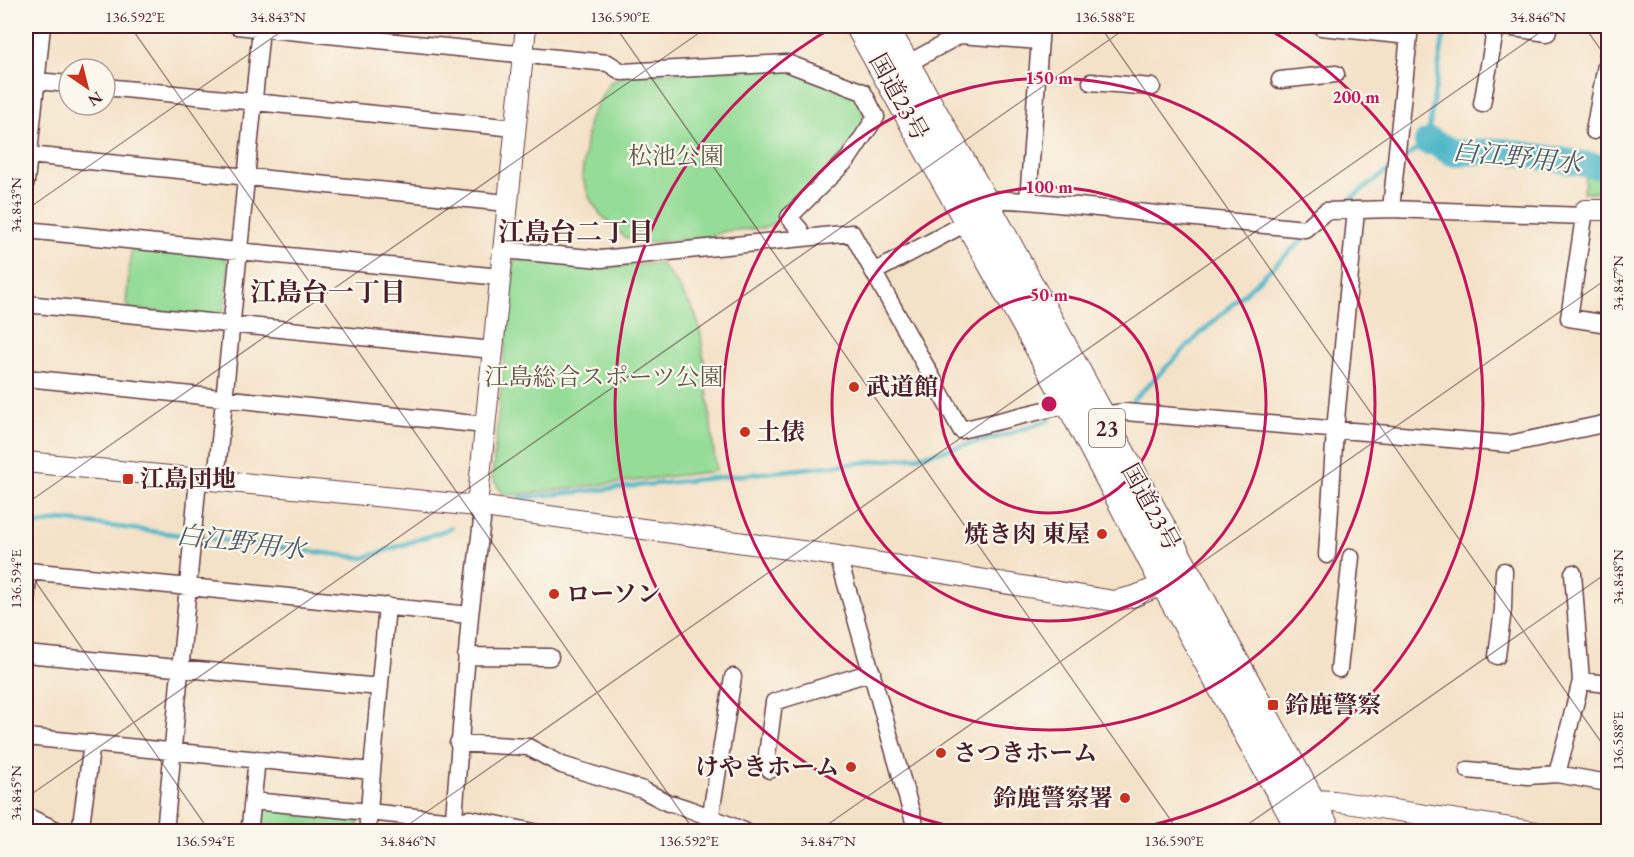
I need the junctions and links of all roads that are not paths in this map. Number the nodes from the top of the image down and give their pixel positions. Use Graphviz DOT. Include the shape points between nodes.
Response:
graph roads {
  1 [pos="42,26"];
  2 [pos="237,26"];
  3 [pos="526,26"];
  4 [pos="859,26"];
  5 [pos="884,26"];
  6 [pos="1498,26"];
  7 [pos="1549,26"];
  8 [pos="1321,27"];
  9 [pos="261,28"];
  10 [pos="961,30"];
  11 [pos="1409,31"];
  12 [pos="1040,33"];
  13 [pos="523,54"];
  14 [pos="1608,54"];
  15 [pos="905,65"];
  16 [pos="1336,74"];
  17 [pos="1280,80"];
  18 [pos="37,81"];
  19 [pos="1091,82"];
  20 [pos="57,83"];
  21 [pos="1152,87"];
  22 [pos="117,88"];
  23 [pos="30,97"];
  24 [pos="253,103"];
  25 [pos="1482,104"];
  26 [pos="515,128"];
  27 [pos="1594,131"];
  28 [pos="29,155"];
  29 [pos="247,176"];
  30 [pos="26,182"];
  31 [pos="983,200"];
  32 [pos="1028,201"];
  33 [pos="507,203"];
  34 [pos="1391,209"];
  35 [pos="1351,210"];
  36 [pos="1608,210"];
  37 [pos="1585,213"];
  38 [pos="968,222"];
  39 [pos="26,230"];
  40 [pos="802,238"];
  41 [pos="503,250"];
  42 [pos="238,251"];
  43 [pos="874,272"];
  44 [pos="500,277"];
  45 [pos="26,304"];
  46 [pos="231,324"];
  47 [pos="1608,324"];
  48 [pos="493,350"];
  49 [pos="26,378"];
  50 [pos="225,399"];
  51 [pos="1070,404"];
  52 [pos="1100,415"];
  53 [pos="1608,423"];
  54 [pos="484,425"];
  55 [pos="1335,430"];
  56 [pos="26,462"];
  57 [pos="207,480"];
  58 [pos="477,506"];
  59 [pos="1327,555"];
  60 [pos="838,556"];
  61 [pos="1351,557"];
  62 [pos="1504,571"];
  63 [pos="1573,573"];
  64 [pos="1176,579"];
  65 [pos="188,586"];
  66 [pos="26,606"];
  67 [pos="387,606"];
  68 [pos="470,615"];
  69 [pos="26,654"];
  70 [pos="466,656"];
  71 [pos="1497,656"];
  72 [pos="549,657"];
  73 [pos="182,668"];
  74 [pos="1339,669"];
  75 [pos="872,672"];
  76 [pos="733,677"];
  77 [pos="1581,681"];
  78 [pos="1608,684"];
  79 [pos="380,687"];
  80 [pos="26,737"];
  81 [pos="92,743"];
  82 [pos="458,743"];
  83 [pos="173,750"];
  84 [pos="257,759"];
  85 [pos="770,770"];
  86 [pos="1468,770"];
  87 [pos="372,771"];
  88 [pos="1557,774"];
  89 [pos="1608,783"];
  90 [pos="253,801"];
  91 [pos="369,812"];
  92 [pos="1301,814"];
  93 [pos="26,816"];
  94 [pos="709,824"];
  95 [pos="250,825"];
  96 [pos="453,826"];
  97 [pos="912,830"];
  98 [pos="61,831"];
  99 [pos="80,831"];
  100 [pos="165,831"];
  101 [pos="367,831"];
  102 [pos="534,831"];
  103 [pos="746,831"];
  104 [pos="1328,831"];
  105 [pos="1536,831"];
  1 -- 18 [label="street"];
  2 -- 9 [label="street"];
  3 -- 13 [label="street"];
  4 -- 38 [label="highway, 国道23号 / 23"];
  5 -- 15 [label="highway, 国道23号 / 23"];
  6 -- 7 [label="street" via="1547,33"];
  6 -- 25 [label="street"];
  8 -- 11 [label="street"];
  9 -- 13 [label="street"];
  9 -- 24 [label="street"];
  10 -- 12 [label="street"];
  10 -- 15 [label="street"];
  11 -- 34 [label="street"];
  12 -- 32 [label="street"];
  13 -- 26 [label="street"];
  13 -- 40 [label="street" via="608,63 622,72 787,63 863,92 876,117 848,159 789,217"];
  14 -- 27 [label="street"];
  15 -- 31 [label="highway, 国道23号 / 23"];
  16 -- 17 [label="street"];
  18 -- 20 [label="street"];
  18 -- 23 [label="street"];
  19 -- 21 [label="street"];
  22 -- 24 [label="street"];
  23 -- 28 [label="street"];
  24 -- 26 [label="street"];
  24 -- 29 [label="street"];
  26 -- 33 [label="street"];
  28 -- 29 [label="street"];
  28 -- 30 [label="street"];
  29 -- 33 [label="street"];
  29 -- 42 [label="street"];
  31 -- 32 [label="street"];
  31 -- 52 [label="highway, 国道23号 / 23"];
  32 -- 35 [label="street" via="1305,229 1326,211"];
  33 -- 41 [label="street"];
  34 -- 35 [label="street"];
  34 -- 37 [label="street"];
  35 -- 55 [label="street"];
  36 -- 37 [label="street"];
  37 -- 47 [label="street" via="1569,318"];
  38 -- 43 [label="street"];
  38 -- 51 [label="highway, 国道23号 / 23"];
  39 -- 42 [label="street"];
  40 -- 41 [label="street" via="601,259"];
  40 -- 43 [label="street" via="852,233"];
  41 -- 44 [label="street"];
  42 -- 44 [label="street"];
  42 -- 46 [label="street"];
  43 -- 51 [label="street" via="961,430"];
  44 -- 48 [label="street"];
  45 -- 46 [label="street"];
  46 -- 48 [label="street"];
  46 -- 50 [label="street"];
  48 -- 54 [label="street"];
  49 -- 50 [label="street"];
  50 -- 54 [label="street"];
  50 -- 57 [label="street"];
  51 -- 64 [label="highway, 国道23号 / 23"];
  52 -- 55 [label="street" via="1125,412"];
  52 -- 64 [label="highway, 国道23号 / 23"];
  53 -- 55 [label="street" via="1509,444"];
  54 -- 58 [label="street"];
  55 -- 59 [label="street"];
  56 -- 57 [label="street"];
  57 -- 58 [label="street"];
  57 -- 65 [label="street" via="193,527"];
  58 -- 60 [label="street"];
  58 -- 68 [label="street" via="482,520"];
  60 -- 64 [label="street" via="1114,601"];
  60 -- 75 [label="street"];
  61 -- 74 [label="street"];
  62 -- 71 [label="street"];
  63 -- 77 [label="street"];
  64 -- 92 [label="highway, 国道23号 / 23"];
  65 -- 66 [label="street" via="28,571"];
  65 -- 67 [label="street"];
  65 -- 73 [label="street"];
  67 -- 68 [label="street"];
  67 -- 79 [label="street"];
  68 -- 70 [label="street"];
  69 -- 73 [label="street"];
  70 -- 72 [label="street"];
  70 -- 82 [label="street"];
  73 -- 79 [label="street"];
  73 -- 83 [label="street"];
  75 -- 85 [label="street" via="774,702 767,754"];
  75 -- 97 [label="street"];
  76 -- 94 [label="street"];
  77 -- 78 [label="street"];
  77 -- 88 [label="street"];
  79 -- 87 [label="street"];
  80 -- 81 [label="street"];
  81 -- 83 [label="street"];
  81 -- 99 [label="street"];
  82 -- 94 [label="street" via="528,747 562,765 673,802"];
  82 -- 96 [label="street"];
  83 -- 84 [label="street"];
  83 -- 100 [label="street"];
  84 -- 87 [label="street"];
  84 -- 90 [label="street"];
  86 -- 88 [label="street" via="1528,776"];
  87 -- 91 [label="street"];
  88 -- 89 [label="street"];
  90 -- 91 [label="street"];
  90 -- 95 [label="street"];
  91 -- 96 [label="street"];
  91 -- 101 [label="street"];
  92 -- 104 [label="highway, 国道23号 / 23"];
  92 -- 105 [label="street"];
  93 -- 98 [label="street"];
  94 -- 103 [label="street"];
  96 -- 102 [label="street" via="471,819"];
}
